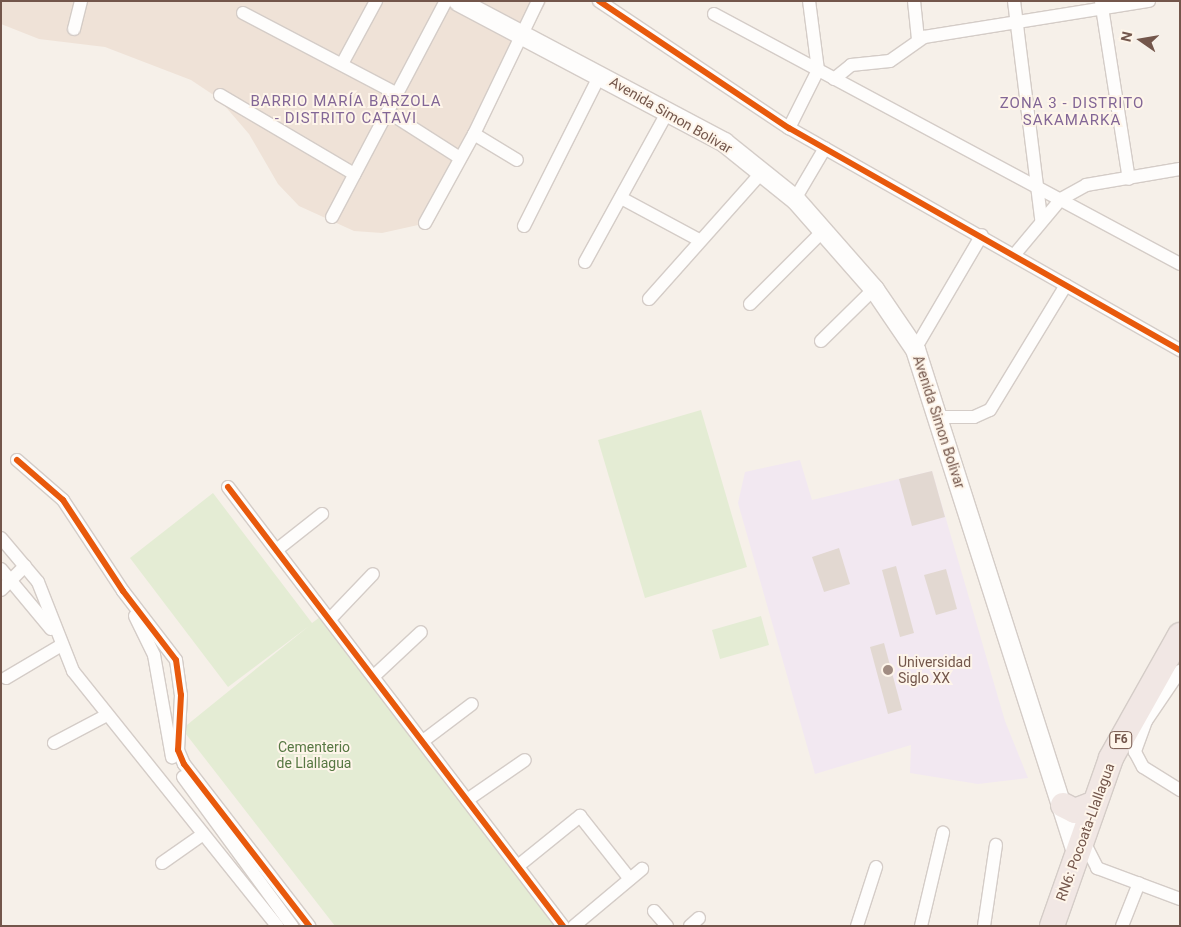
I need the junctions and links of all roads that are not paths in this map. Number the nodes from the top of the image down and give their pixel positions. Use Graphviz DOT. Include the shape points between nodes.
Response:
graph roads {
  1 [pos="80,1"];
  2 [pos="376,1"];
  3 [pos="446,1"];
  4 [pos="458,1"];
  5 [pos="538,1"];
  6 [pos="599,1"];
  7 [pos="809,1"];
  8 [pos="914,1"];
  9 [pos="1014,1"];
  10 [pos="1149,1"];
  11 [pos="1102,5"];
  12 [pos="243,13"];
  13 [pos="714,14"];
  14 [pos="1017,22"];
  15 [pos="74,29"];
  16 [pos="523,34"];
  17 [pos="918,38"];
  18 [pos="342,64"];
  19 [pos="818,70"];
  20 [pos="600,75"];
  21 [pos="834,78"];
  22 [pos="397,94"];
  23 [pos="220,95"];
  24 [pos="668,111"];
  25 [pos="388,112"];
  26 [pos="789,128"];
  27 [pos="474,134"];
  28 [pos="825,148"];
  29 [pos="460,158"];
  30 [pos="516,160"];
  31 [pos="1180,169"];
  32 [pos="762,172"];
  33 [pos="354,174"];
  34 [pos="1129,179"];
  35 [pos="1037,187"];
  36 [pos="622,198"];
  37 [pos="795,199"];
  38 [pos="1061,199"];
  39 [pos="332,217"];
  40 [pos="1041,219"];
  41 [pos="425,223"];
  42 [pos="524,226"];
  43 [pos="825,229"];
  44 [pos="982,235"];
  45 [pos="699,240"];
  46 [pos="1015,254"];
  47 [pos="585,262"];
  48 [pos="1180,264"];
  49 [pos="1066,285"];
  50 [pos="874,289"];
  51 [pos="649,299"];
  52 [pos="750,304"];
  53 [pos="821,341"];
  54 [pos="915,349"];
  55 [pos="1180,350"];
  56 [pos="938,417"];
  57 [pos="17,460"];
  58 [pos="228,487"];
  59 [pos="322,514"];
  60 [pos="1,538"];
  61 [pos="279,548"];
  62 [pos="25,566"];
  63 [pos="1,570"];
  64 [pos="373,574"];
  65 [pos="7,587"];
  66 [pos="123,591"];
  67 [pos="330,618"];
  68 [pos="421,632"];
  69 [pos="55,633"];
  70 [pos="1180,635"];
  71 [pos="60,646"];
  72 [pos="1180,671"];
  73 [pos="374,676"];
  74 [pos="6,678"];
  75 [pos="472,704"];
  76 [pos="107,715"];
  77 [pos="423,741"];
  78 [pos="54,743"];
  79 [pos="525,760"];
  80 [pos="1180,790"];
  81 [pos="467,800"];
  82 [pos="1063,804"];
  83 [pos="1092,804"];
  84 [pos="943,833"];
  85 [pos="202,835"];
  86 [pos="1079,844"];
  87 [pos="996,845"];
  88 [pos="162,863"];
  89 [pos="518,866"];
  90 [pos="876,867"];
  91 [pos="642,869"];
  92 [pos="630,879"];
  93 [pos="1139,883"];
  94 [pos="1180,899"];
  95 [pos="654,911"];
  96 [pos="277,926"];
  97 [pos="292,926"];
  98 [pos="309,926"];
  99 [pos="563,926"];
  100 [pos="574,926"];
  101 [pos="667,926"];
  102 [pos="857,926"];
  103 [pos="921,926"];
  104 [pos="984,926"];
  105 [pos="1052,926"];
  106 [pos="1122,926"];
  1 -- 15 [label="street"];
  2 -- 18 [label="street"];
  3 -- 22 [label="street"];
  4 -- 16 [label="main road, Avenida Simon Bolivar"];
  5 -- 16 [label="street"];
  6 -- 26 [label="street"];
  7 -- 19 [label="street"];
  8 -- 17 [label="street"];
  9 -- 14 [label="street"];
  10 -- 11 [label="street"];
  11 -- 14 [label="street"];
  11 -- 34 [label="street"];
  12 -- 18 [label="street"];
  13 -- 19 [label="street"];
  14 -- 17 [label="street"];
  14 -- 35 [label="street"];
  16 -- 20 [label="main road, Avenida Simon Bolivar"];
  16 -- 27 [label="street"];
  17 -- 21 [label="street" via="890,60 851,65"];
  18 -- 22 [label="street"];
  19 -- 21 [label="street"];
  19 -- 26 [label="street"];
  20 -- 24 [label="main road, Avenida Simon Bolivar"];
  20 -- 42 [label="street"];
  21 -- 35 [label="street"];
  22 -- 25 [label="street"];
  23 -- 33 [label="street"];
  24 -- 32 [label="main road, Avenida Simon Bolivar" via="724,142"];
  24 -- 36 [label="street"];
  25 -- 29 [label="street"];
  25 -- 33 [label="street"];
  26 -- 28 [label="street"];
  27 -- 29 [label="street"];
  27 -- 30 [label="street"];
  28 -- 37 [label="street"];
  28 -- 44 [label="street"];
  29 -- 41 [label="street"];
  31 -- 34 [label="street"];
  32 -- 37 [label="main road, Avenida Simon Bolivar"];
  32 -- 45 [label="street"];
  33 -- 39 [label="street"];
  34 -- 38 [label="street" via="1086,185"];
  35 -- 38 [label="street"];
  35 -- 40 [label="street"];
  36 -- 45 [label="street"];
  36 -- 47 [label="street"];
  37 -- 43 [label="main road, Avenida Simon Bolivar"];
  38 -- 40 [label="street"];
  38 -- 48 [label="street"];
  40 -- 46 [label="street"];
  43 -- 50 [label="main road, Avenida Simon Bolivar"];
  43 -- 52 [label="street"];
  44 -- 46 [label="street"];
  44 -- 54 [label="street"];
  45 -- 51 [label="street"];
  46 -- 49 [label="street"];
  49 -- 55 [label="street"];
  49 -- 56 [label="street" via="990,410 974,417"];
  50 -- 53 [label="street"];
  50 -- 54 [label="main road, Avenida Simon Bolivar"];
  54 -- 56 [label="main road, Avenida Simon Bolivar"];
  56 -- 82 [label="main road, Avenida Simon Bolivar"];
  57 -- 66 [label="street" via="63,500"];
  58 -- 61 [label="street"];
  59 -- 61 [label="street"];
  60 -- 62 [label="street"];
  61 -- 67 [label="street"];
  62 -- 65 [label="street"];
  62 -- 69 [label="street" via="38,582"];
  63 -- 65 [label="street"];
  64 -- 67 [label="street"];
  65 -- 69 [label="street"];
  66 -- 97 [label="street" via="154,655 177,769"];
  66 -- 98 [label="street" via="176,660 181,695 178,750 184,764"];
  67 -- 73 [label="street"];
  68 -- 73 [label="street"];
  69 -- 71 [label="street"];
  70 -- 83 [label="highway, RN6: Pocoata-Llallagua / F6" via="1111,758"];
  71 -- 74 [label="street"];
  71 -- 76 [label="street"];
  72 -- 80 [label="street" via="1146,721 1135,752 1144,767"];
  73 -- 77 [label="street"];
  75 -- 77 [label="street"];
  76 -- 78 [label="street"];
  76 -- 85 [label="street"];
  77 -- 81 [label="street"];
  79 -- 81 [label="street"];
  81 -- 89 [label="street"];
  82 -- 83 [label="highway" via="1076,811"];
  82 -- 86 [label="main road, Avenida Simon Bolivar"];
  83 -- 86 [label="highway, RN6: Pocoata-Llallagua / F6"];
  84 -- 103 [label="street"];
  85 -- 88 [label="street"];
  85 -- 96 [label="street"];
  86 -- 93 [label="street" via="1097,868"];
  86 -- 105 [label="highway, RN6: Pocoata-Llallagua / F6"];
  87 -- 104 [label="street"];
  89 -- 92 [label="street" via="580,816"];
  89 -- 99 [label="street"];
  90 -- 102 [label="street"];
  91 -- 92 [label="street"];
  92 -- 100 [label="street"];
  93 -- 94 [label="street"];
  93 -- 106 [label="street"];
  95 -- 101 [label="street"];
}
